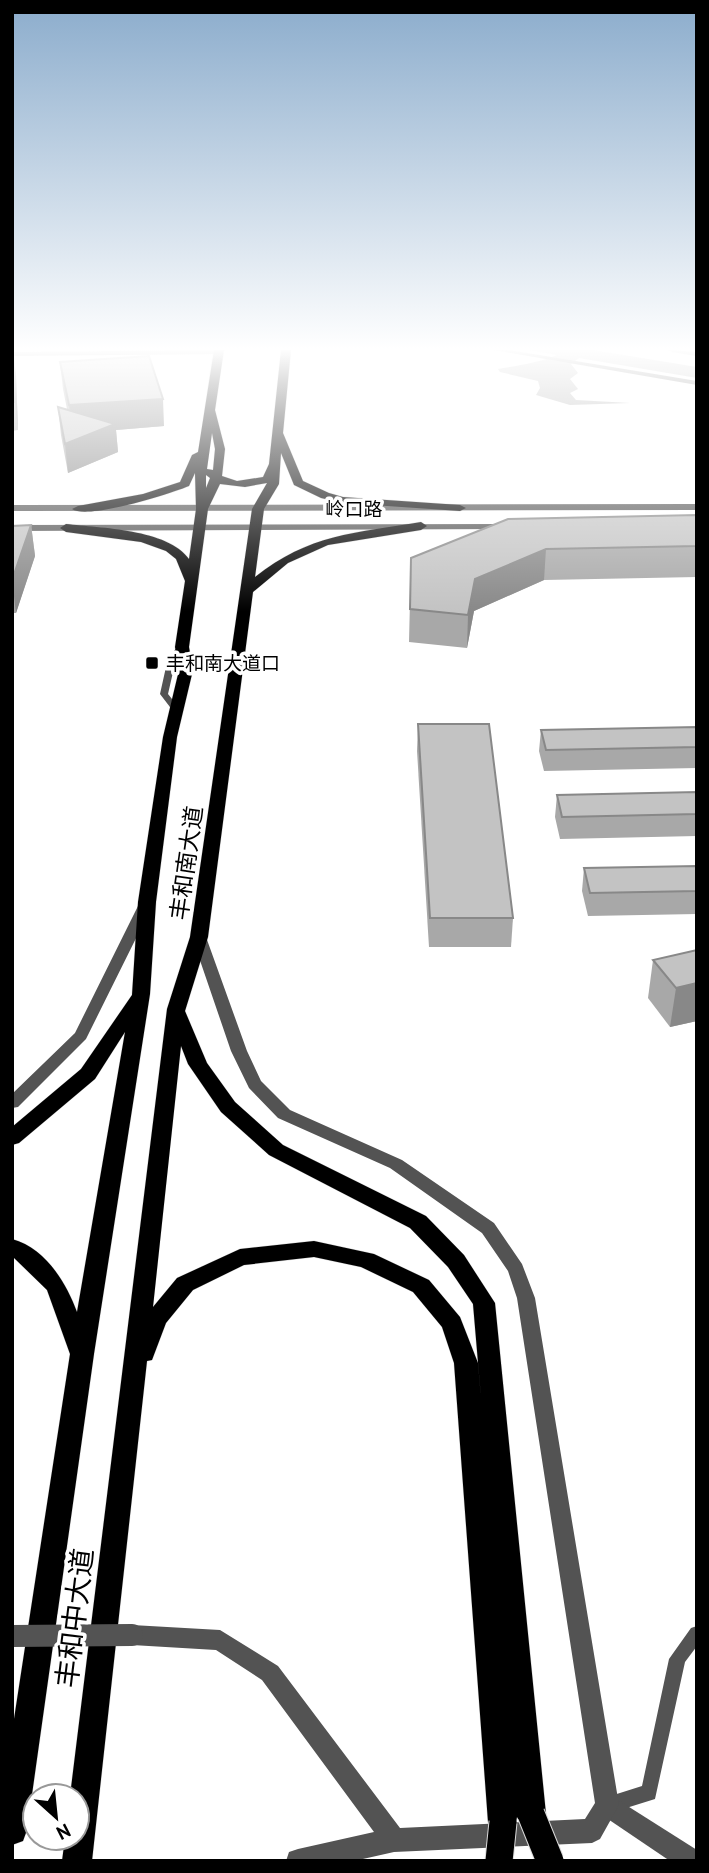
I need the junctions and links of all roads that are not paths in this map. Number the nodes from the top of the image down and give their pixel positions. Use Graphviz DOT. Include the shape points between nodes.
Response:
graph roads {
  1 [pos="204,437"];
  2 [pos="205,437"];
  3 [pos="220,437"];
  4 [pos="277,437"];
  5 [pos="281,437"];
  6 [pos="276,459"];
  7 [pos="202,460"];
  8 [pos="218,479"];
  9 [pos="697,507"];
  10 [pos="12,508"];
  11 [pos="460,508"];
  12 [pos="78,509"];
  13 [pos="202,509"];
  14 [pos="258,509"];
  15 [pos="421,526"];
  16 [pos="517,526"];
  17 [pos="198,527"];
  18 [pos="255,527"];
  19 [pos="12,528"];
  20 [pos="66,528"];
  21 [pos="191,580"];
  22 [pos="246,591"];
  23 [pos="147,902"];
  24 [pos="199,937"];
  25 [pos="141,993"];
  26 [pos="176,1009"];
  27 [pos="12,1103"];
  28 [pos="12,1138"];
  29 [pos="12,1247"];
  30 [pos="82,1354"];
  31 [pos="133,1383"];
  32 [pos="697,1633"];
  33 [pos="12,1636"];
  34 [pos="607,1805"];
  35 [pos="517,1818"];
  36 [pos="12,1830"];
  37 [pos="394,1840"];
  38 [pos="77,1861"];
  39 [pos="298,1861"];
  40 [pos="499,1861"];
  41 [pos="550,1861"];
  42 [pos="692,1861"];
  1 -- 12 [label="main road" via="185,484 128,502"];
  2 -- 7 [label="main road, 丰和南大道"];
  3 -- 8 [label="main road"];
  4 -- 6 [label="main road, 丰和南大道"];
  5 -- 11 [label="main road" via="298,482 324,496"];
  6 -- 8 [label="main road" via="268,479 231,484"];
  6 -- 14 [label="main road, 丰和南大道" via="273,484"];
  7 -- 8 [label="main road"];
  7 -- 13 [label="main road, 丰和南大道"];
  8 -- 13 [label="main road"];
  9 -- 11 [label="street, 岭口路"];
  10 -- 12 [label="street, 岭口路"];
  11 -- 14 [label="street, 岭口路"];
  12 -- 13 [label="street, 岭口路"];
  13 -- 14 [label="street, 岭口路"];
  13 -- 17 [label="main road, 丰和南大道"];
  14 -- 18 [label="main road, 丰和南大道"];
  15 -- 16 [label="street, 岭口路"];
  15 -- 18 [label="street, 岭口路"];
  15 -- 22 [label="main road" via="325,542 284,560"];
  17 -- 18 [label="street, 岭口路"];
  17 -- 20 [label="street, 岭口路"];
  17 -- 21 [label="main road, 丰和南大道"];
  18 -- 22 [label="main road, 丰和南大道"];
  19 -- 20 [label="street, 岭口路"];
  20 -- 21 [label="main road" via="134,536 165,546 179,554"];
  21 -- 23 [label="main road, 丰和南大道" via="182,647 186,670"];
  22 -- 24 [label="main road, 丰和南大道"];
  23 -- 25 [label="main road, 丰和南大道"];
  23 -- 27 [label="street" via="81,1036"];
  24 -- 26 [label="main road, 丰和南大道"];
  24 -- 34 [label="street" via="255,1084 284,1114 396,1164 488,1228 516,1269 526,1298"];
  25 -- 28 [label="main road" via="88,1074"];
  25 -- 30 [label="main road, 丰和南大道"];
  26 -- 31 [label="main road, 丰和南大道"];
  26 -- 35 [label="main road" via="198,1064 228,1107 276,1150 418,1222 456,1261 484,1303"];
  29 -- 30 [label="main road" via="55,1286"];
  30 -- 36 [label="main road, 丰和中大道"];
  31 -- 35 [label="main road" via="156,1319 185,1284 240,1257 314,1249 366,1260 421,1286 452,1323 466,1363"];
  31 -- 38 [label="main road, 丰和中大道"];
  32 -- 34 [label="lane" via="677,1659 649,1793"];
  33 -- 37 [label="street, bridge" via="220,1640 270,1673"];
  34 -- 37 [label="street" via="592,1831"];
  34 -- 42 [label="street"];
  35 -- 40 [label="main road, bridge"];
  35 -- 41 [label="main road, bridge"];
  37 -- 39 [label="street"];
}
